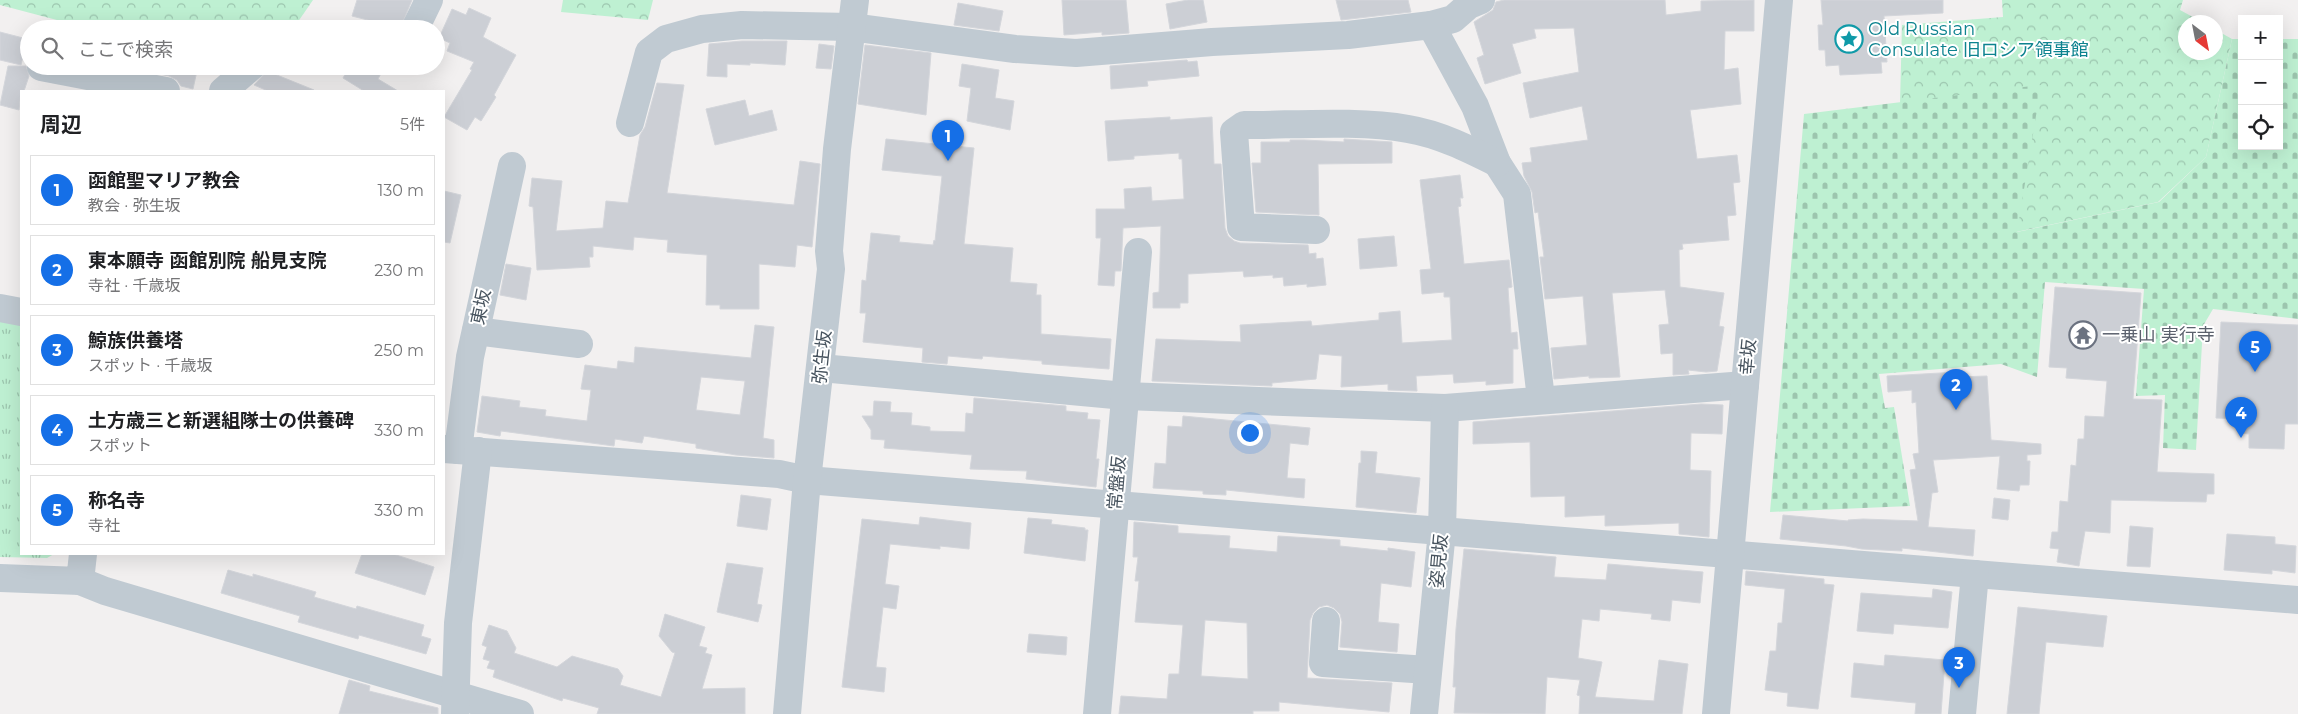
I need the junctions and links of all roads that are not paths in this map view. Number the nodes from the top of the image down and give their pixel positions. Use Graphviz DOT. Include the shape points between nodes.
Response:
graph roads {
  1 [pos="429,0"];
  2 [pos="855,0"];
  3 [pos="1481,0"];
  4 [pos="1779,0"];
  5 [pos="419,20"];
  6 [pos="1431,25"];
  7 [pos="851,27"];
  8 [pos="83,75"];
  9 [pos="242,75"];
  10 [pos="161,90"];
  11 [pos="224,90"];
  12 [pos="630,123"];
  13 [pos="1497,162"];
  14 [pos="512,166"];
  15 [pos="1316,230"];
  16 [pos="1138,252"];
  17 [pos="0,308"];
  18 [pos="20,312"];
  19 [pos="476,331"];
  20 [pos="579,344"];
  21 [pos="821,368"];
  22 [pos="1746,385"];
  23 [pos="1125,396"];
  24 [pos="1540,399"];
  25 [pos="1445,408"];
  26 [pos="460,450"];
  27 [pos="807,480"];
  28 [pos="1115,505"];
  29 [pos="1442,531"];
  30 [pos="1730,554"];
  31 [pos="82,555"];
  32 [pos="1975,574"];
  33 [pos="0,578"];
  34 [pos="80,581"];
  35 [pos="2298,600"];
  36 [pos="1326,621"];
  37 [pos="1428,670"];
  38 [pos="456,705"];
  39 [pos="520,714"];
  40 [pos="787,714"];
  41 [pos="1097,714"];
  42 [pos="1424,714"];
  43 [pos="1716,714"];
  44 [pos="1962,714"];
  1 -- 5 [label="street"];
  2 -- 7 [label="street, 弥生坂"];
  3 -- 6 [label="street" via="1469,5 1453,19"];
  4 -- 22 [label="street, 幸坂"];
  6 -- 7 [label="street" via="1348,35 1076,53 1016,49"];
  6 -- 13 [label="street" via="1474,106"];
  7 -- 12 [label="street" via="742,25 702,29 666,40 649,52"];
  7 -- 21 [label="street, 弥生坂" via="837,149 829,251 831,269"];
  8 -- 10 [label="street"];
  9 -- 11 [label="street"];
  13 -- 15 [label="street" via="1442,138 1408,129 1370,125 1244,125 1234,132 1240,226"];
  13 -- 24 [label="street" via="1517,194"];
  14 -- 19 [label="street, 東坂"];
  16 -- 23 [label="street, 常盤坂"];
  17 -- 18 [label="street"];
  19 -- 20 [label="street"];
  19 -- 26 [label="street, 東坂" via="469,364"];
  21 -- 23 [label="street"];
  21 -- 27 [label="street, 弥生坂"];
  22 -- 24 [label="street"];
  22 -- 30 [label="street, 幸坂"];
  23 -- 25 [label="street"];
  23 -- 28 [label="street, 常盤坂"];
  24 -- 25 [label="street"];
  25 -- 29 [label="street, 姿見坂"];
  26 -- 27 [label="street" via="779,474"];
  26 -- 38 [label="street, 東坂"];
  27 -- 28 [label="street"];
  27 -- 40 [label="street, 弥生坂"];
  28 -- 29 [label="street"];
  28 -- 41 [label="street, 常盤坂"];
  29 -- 30 [label="street"];
  29 -- 37 [label="street, 姿見坂"];
  30 -- 32 [label="street"];
  30 -- 43 [label="street, 幸坂"];
  31 -- 34 [label="street"];
  32 -- 35 [label="street"];
  32 -- 44 [label="street"];
  33 -- 34 [label="street"];
  34 -- 38 [label="street"];
  36 -- 37 [label="street" via="1323,663"];
  37 -- 42 [label="street, 姿見坂"];
  38 -- 39 [label="street"];
}
